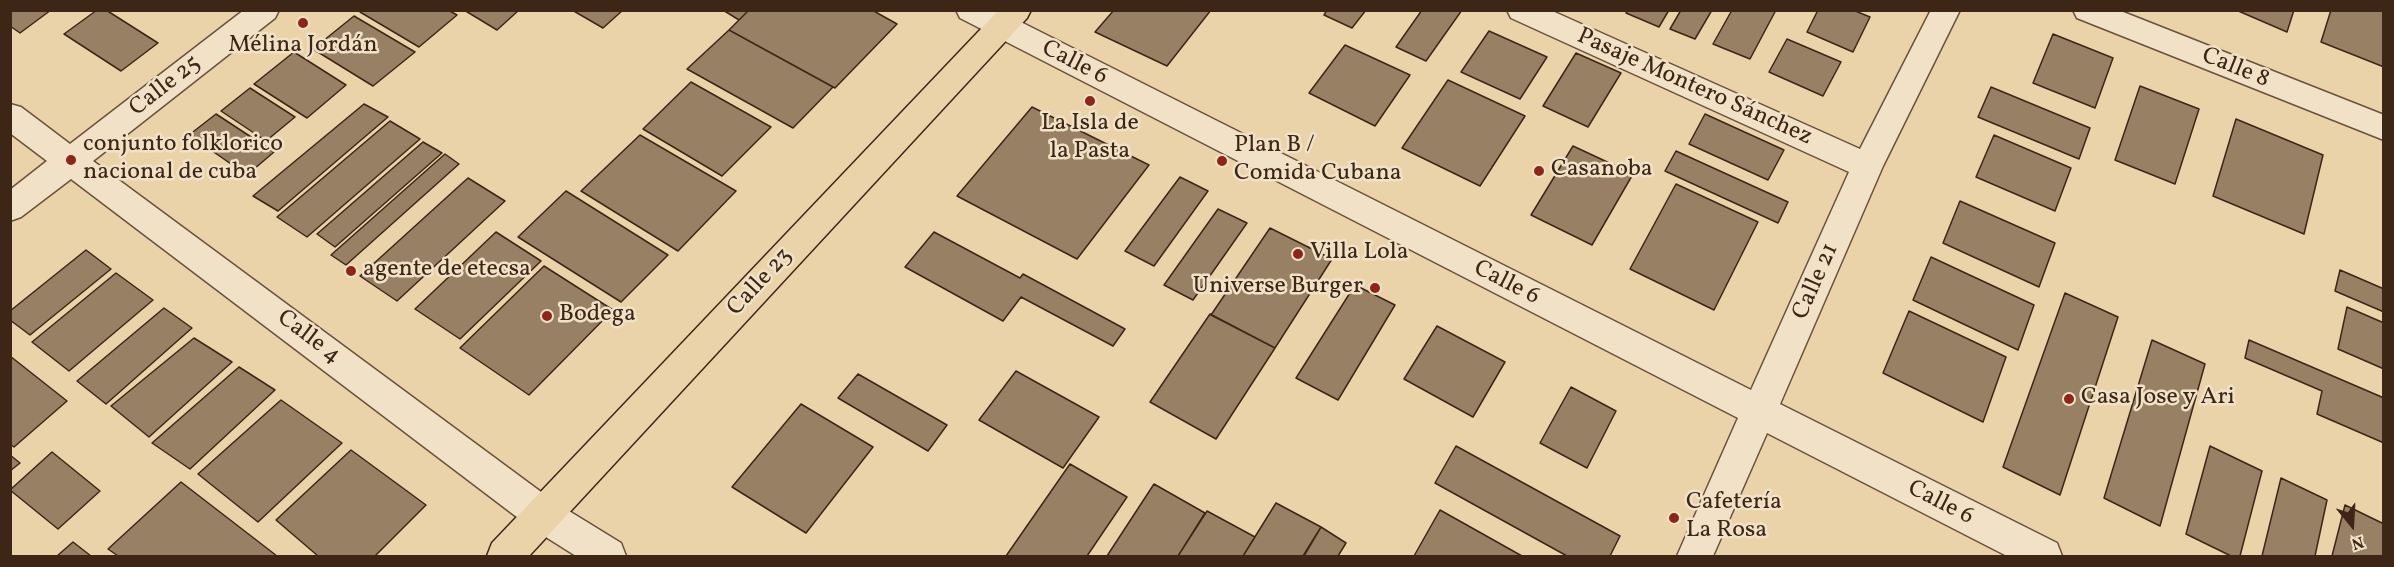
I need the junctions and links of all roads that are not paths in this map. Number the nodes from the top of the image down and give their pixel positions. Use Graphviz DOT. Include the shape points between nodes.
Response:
graph roads {
  1 [pos="265,10"];
  2 [pos="970,10"];
  3 [pos="1521,10"];
  4 [pos="1946,10"];
  5 [pos="2087,10"];
  6 [pos="1010,19"];
  7 [pos="10,116"];
  8 [pos="2384,128"];
  9 [pos="71,160"];
  10 [pos="1868,166"];
  11 [pos="10,208"];
  12 [pos="1759,413"];
  13 [pos="543,515"];
  14 [pos="505,556"];
  15 [pos="608,556"];
  16 [pos="1695,556"];
  17 [pos="2044,556"];
  1 -- 9 [label="street, Calle 25"];
  2 -- 6 [label="street, Calle 6"];
  3 -- 10 [label="street, Pasaje Montero Sánchez"];
  4 -- 10 [label="street, Calle 21"];
  5 -- 8 [label="street, Calle 8"];
  6 -- 12 [label="street, Calle 6"];
  6 -- 13 [label="main road, Calle 23"];
  7 -- 9 [label="street, Calle 4"];
  9 -- 11 [label="street, Calle 25"];
  9 -- 13 [label="street, Calle 4"];
  10 -- 12 [label="street, Calle 21"];
  12 -- 16 [label="street, Calle 21"];
  12 -- 17 [label="street, Calle 6"];
  13 -- 14 [label="main road, Calle 23"];
  13 -- 15 [label="street, Calle 4"];
}
